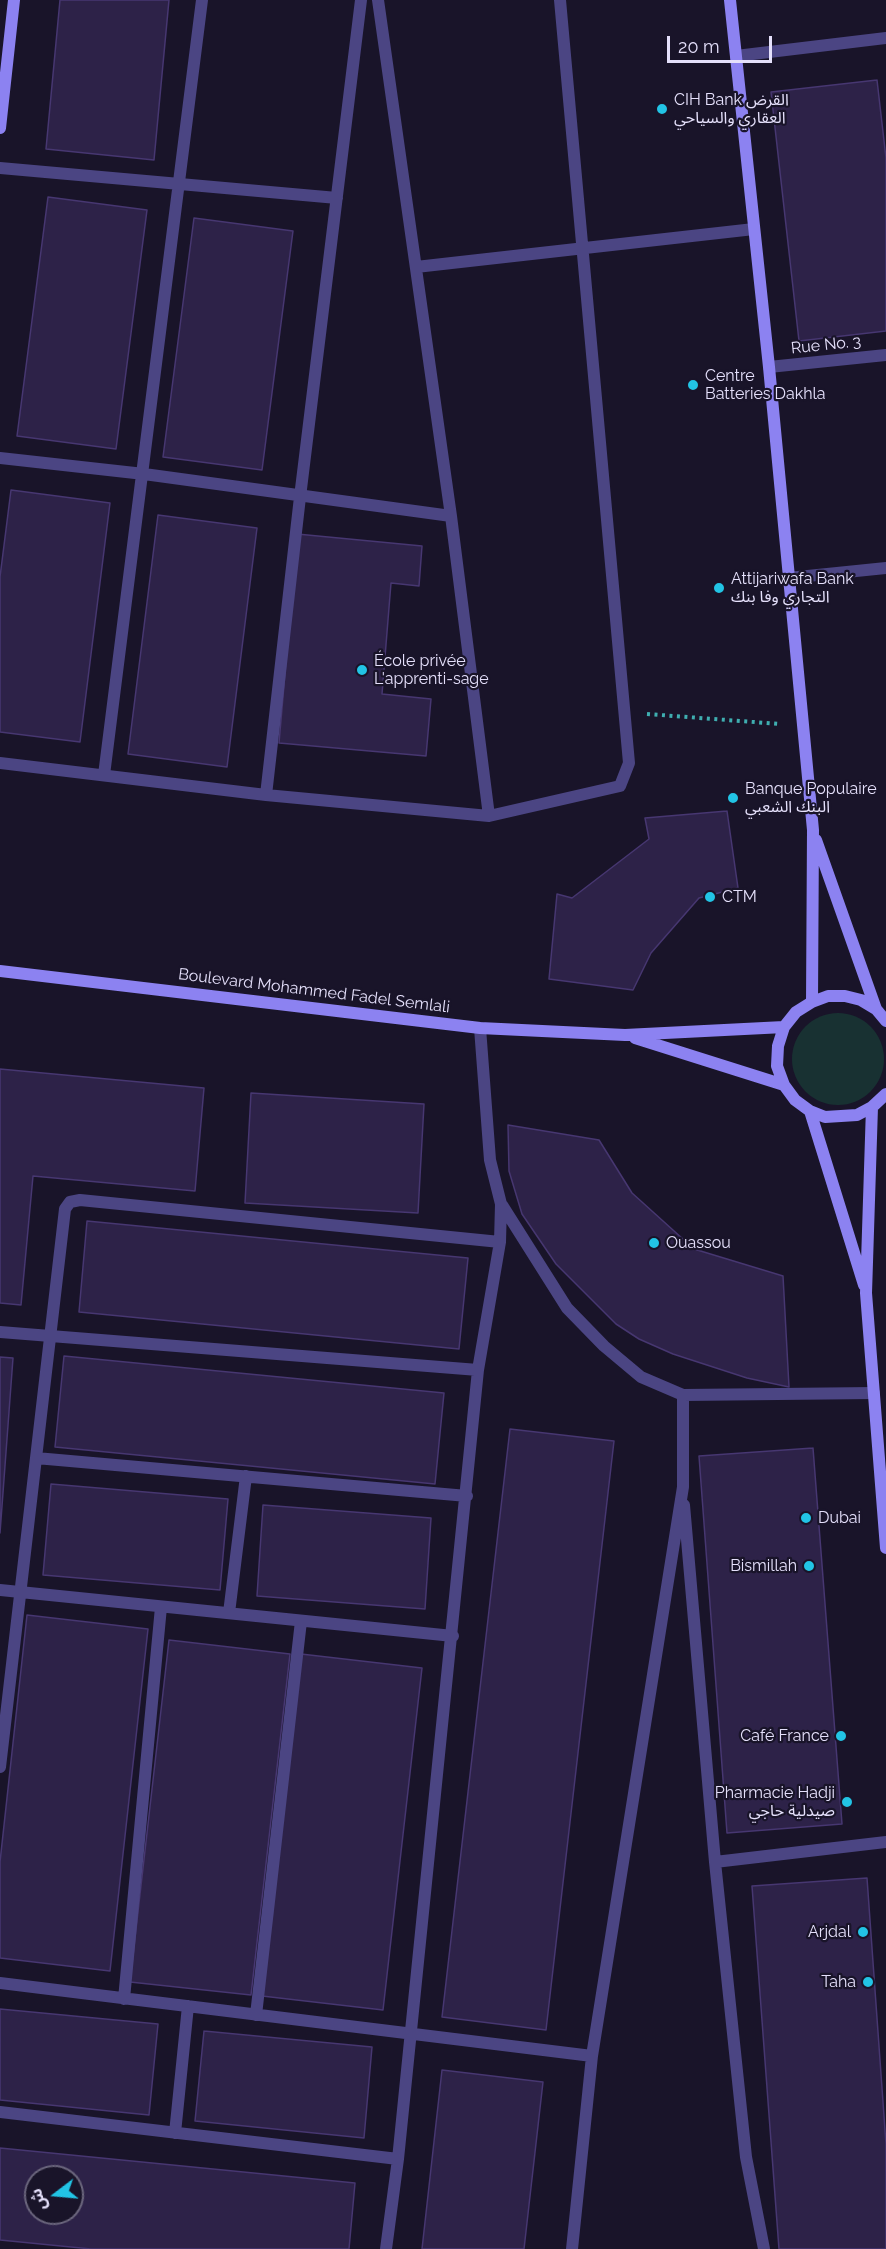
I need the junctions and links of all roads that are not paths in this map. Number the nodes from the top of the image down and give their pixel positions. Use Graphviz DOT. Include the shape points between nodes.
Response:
graph roads {
  1 [pos="14,0"];
  2 [pos="202,0"];
  3 [pos="362,0"];
  4 [pos="378,0"];
  5 [pos="560,0"];
  6 [pos="730,0"];
  7 [pos="886,38"];
  8 [pos="736,56"];
  9 [pos="0,128"];
  10 [pos="0,168"];
  11 [pos="179,185"];
  12 [pos="337,198"];
  13 [pos="754,230"];
  14 [pos="583,249"];
  15 [pos="416,267"];
  16 [pos="886,355"];
  17 [pos="769,367"];
  18 [pos="0,458"];
  19 [pos="144,474"];
  20 [pos="300,497"];
  21 [pos="451,516"];
  22 [pos="886,568"];
  23 [pos="788,578"];
  24 [pos="0,763"];
  25 [pos="104,775"];
  26 [pos="267,795"];
  27 [pos="489,816"];
  28 [pos="813,830"];
  29 [pos="0,971"];
  30 [pos="812,1002"];
  31 [pos="876,1009"];
  32 [pos="886,1021"];
  33 [pos="784,1027"];
  34 [pos="480,1028"];
  35 [pos="626,1035"];
  36 [pos="784,1085"];
  37 [pos="886,1094"];
  38 [pos="872,1107"];
  39 [pos="810,1111"];
  40 [pos="501,1204"];
  41 [pos="500,1242"];
  42 [pos="866,1293"];
  43 [pos="0,1332"];
  44 [pos="50,1336"];
  45 [pos="478,1370"];
  46 [pos="874,1393"];
  47 [pos="683,1395"];
  48 [pos="36,1458"];
  49 [pos="246,1476"];
  50 [pos="683,1487"];
  51 [pos="467,1496"];
  52 [pos="886,1548"];
  53 [pos="0,1590"];
  54 [pos="21,1592"];
  55 [pos="161,1607"];
  56 [pos="229,1613"];
  57 [pos="301,1621"];
  58 [pos="453,1636"];
  59 [pos="0,1767"];
  60 [pos="886,1842"];
  61 [pos="715,1862"];
  62 [pos="0,1983"];
  63 [pos="124,1999"];
  64 [pos="188,2006"];
  65 [pos="256,2015"];
  66 [pos="411,2033"];
  67 [pos="592,2056"];
  68 [pos="0,2112"];
  69 [pos="175,2133"];
  70 [pos="398,2159"];
  71 [pos="386,2249"];
  72 [pos="572,2249"];
  73 [pos="764,2249"];
  1 -- 9 [label="street"];
  2 -- 11 [label="street"];
  3 -- 12 [label="street"];
  4 -- 15 [label="street"];
  5 -- 14 [label="street"];
  6 -- 8 [label="street"];
  7 -- 8 [label="street"];
  8 -- 13 [label="street"];
  10 -- 11 [label="street"];
  11 -- 12 [label="street"];
  11 -- 19 [label="street"];
  12 -- 20 [label="street"];
  13 -- 14 [label="street"];
  13 -- 17 [label="street"];
  14 -- 15 [label="street"];
  14 -- 27 [label="street" via="629,763 620,786"];
  15 -- 21 [label="street"];
  16 -- 17 [label="street, Rue No. 3"];
  17 -- 23 [label="street"];
  18 -- 19 [label="street"];
  19 -- 20 [label="street"];
  19 -- 25 [label="street"];
  20 -- 21 [label="street"];
  20 -- 26 [label="street"];
  21 -- 27 [label="street"];
  22 -- 23 [label="street"];
  23 -- 28 [label="street"];
  24 -- 25 [label="street"];
  25 -- 26 [label="street"];
  26 -- 27 [label="street"];
  28 -- 30 [label="street"];
  28 -- 31 [label="street"];
  29 -- 34 [label="street, Boulevard Mohammed Fadel Semlali"];
  30 -- 31 [label="street" via="828,996 845,996"];
  30 -- 33 [label="street" via="796,1012"];
  31 -- 32 [label="street"];
  33 -- 35 [label="street, Boulevard Mohammed Fadel Semlali"];
  33 -- 36 [label="street" via="777,1066"];
  34 -- 35 [label="street, Boulevard Mohammed Fadel Semlali"];
  34 -- 40 [label="street" via="490,1160"];
  35 -- 36 [label="street, Boulevard Mohammed Fadel Semlali"];
  36 -- 39 [label="street"];
  37 -- 38 [label="street"];
  38 -- 39 [label="street" via="842,1117 825,1117"];
  38 -- 42 [label="street"];
  39 -- 42 [label="street"];
  40 -- 41 [label="street"];
  40 -- 47 [label="street" via="567,1308 641,1377"];
  41 -- 44 [label="street" via="70,1202 65,1209"];
  41 -- 45 [label="street"];
  42 -- 46 [label="street"];
  43 -- 44 [label="street"];
  44 -- 45 [label="street"];
  44 -- 48 [label="street"];
  45 -- 51 [label="street"];
  46 -- 47 [label="street"];
  46 -- 52 [label="street"];
  47 -- 50 [label="street"];
  48 -- 49 [label="street"];
  48 -- 54 [label="street"];
  49 -- 51 [label="street"];
  49 -- 56 [label="street"];
  50 -- 61 [label="street"];
  50 -- 67 [label="street"];
  51 -- 58 [label="street"];
  53 -- 54 [label="street"];
  54 -- 55 [label="street"];
  54 -- 59 [label="street"];
  55 -- 56 [label="street"];
  55 -- 63 [label="street"];
  56 -- 57 [label="street"];
  57 -- 58 [label="street"];
  57 -- 65 [label="street"];
  58 -- 66 [label="street"];
  60 -- 61 [label="street"];
  61 -- 73 [label="street" via="746,2157"];
  62 -- 63 [label="street"];
  63 -- 64 [label="street"];
  64 -- 65 [label="street"];
  64 -- 69 [label="street"];
  65 -- 66 [label="street"];
  66 -- 67 [label="street"];
  66 -- 70 [label="street"];
  67 -- 72 [label="street"];
  68 -- 69 [label="street"];
  69 -- 70 [label="street"];
  70 -- 71 [label="street"];
}
